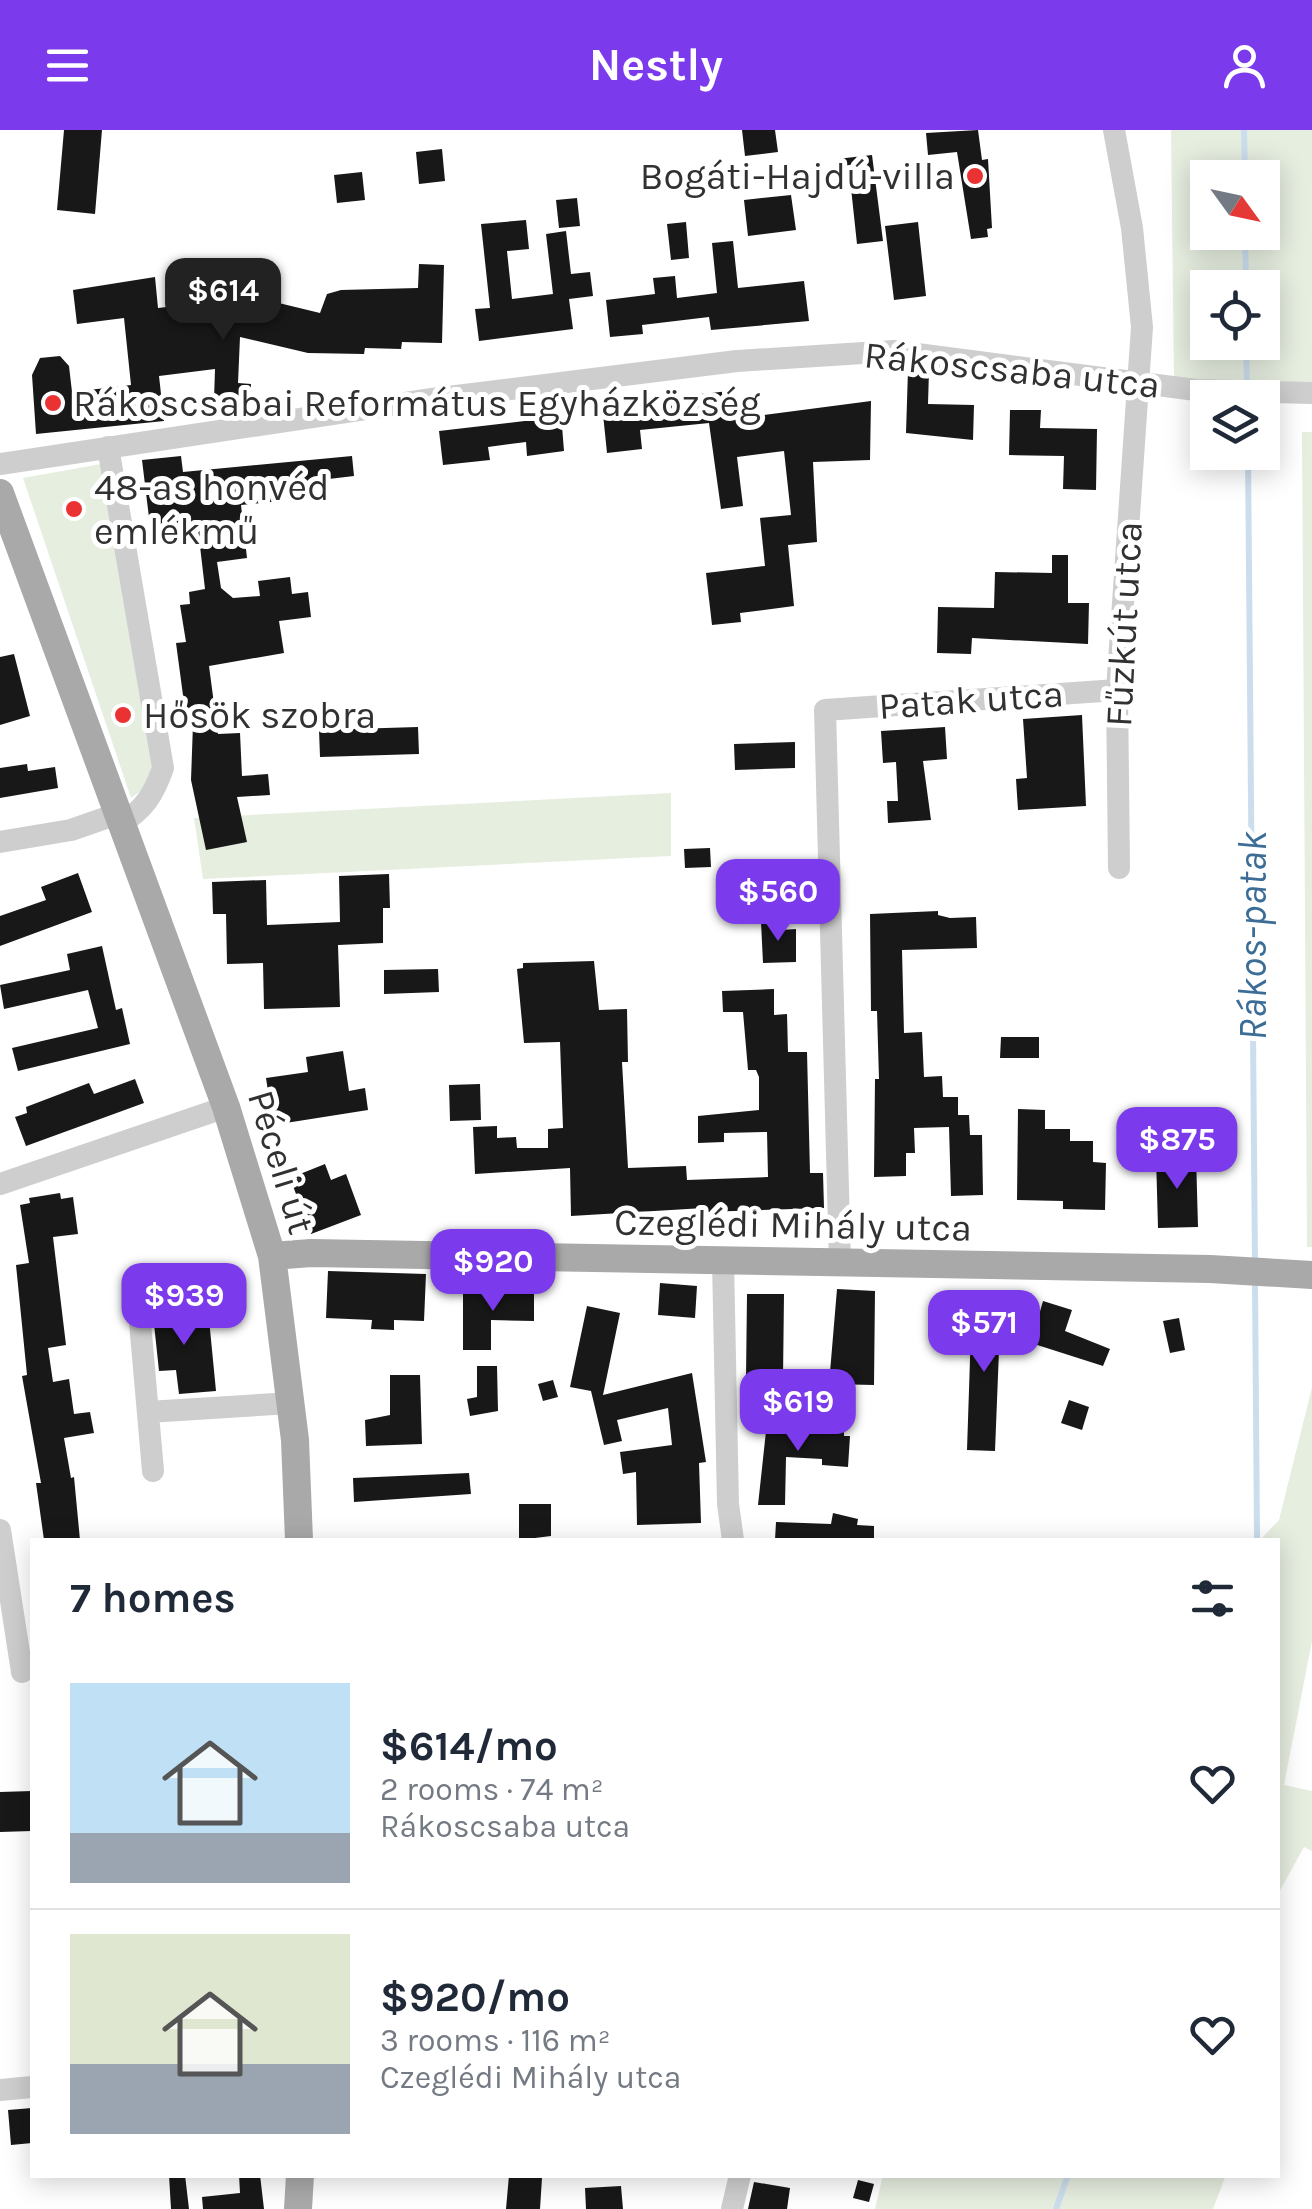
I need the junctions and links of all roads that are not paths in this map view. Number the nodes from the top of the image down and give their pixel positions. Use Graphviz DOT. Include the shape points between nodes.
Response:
graph roads {
  1 [pos="1114,130"];
  2 [pos="1140,380"];
  3 [pos="1312,393"];
  4 [pos="108,447"];
  5 [pos="0,464"];
  6 [pos="0,492"];
  7 [pos="1116,690"];
  8 [pos="119,818"];
  9 [pos="0,842"];
  10 [pos="1119,868"];
  11 [pos="226,1107"];
  12 [pos="0,1184"];
  13 [pos="272,1256"];
  14 [pos="723,1262"];
  15 [pos="840,1263"];
  16 [pos="1298,1274"];
  17 [pos="139,1310"];
  18 [pos="291,1403"];
  19 [pos="148,1412"];
  20 [pos="153,1471"];
  21 [pos="0,1530"];
  22 [pos="299,1538"];
  23 [pos="733,1538"];
  24 [pos="4,1589"];
  25 [pos="22,1672"];
  26 [pos="30,2087"];
  27 [pos="0,2090"];
  28 [pos="300,2178"];
  29 [pos="739,2178"];
  30 [pos="298,2209"];
  31 [pos="732,2209"];
  1 -- 2 [label="street, Fűzkút utca" via="1132,228"];
  2 -- 3 [label="street, Rákoscsaba utca"];
  2 -- 4 [label="street, Rákoscsaba utca" via="894,351 737,360"];
  2 -- 7 [label="street, Fűzkút utca"];
  4 -- 5 [label="street, Rákoscsaba utca"];
  4 -- 8 [label="street" via="163,768 138,813"];
  6 -- 8 [label="main road, Péceli út"];
  7 -- 10 [label="street, Fűzkút utca"];
  7 -- 15 [label="street, Patak utca" via="825,710"];
  8 -- 9 [label="street"];
  8 -- 11 [label="main road, Péceli út"];
  11 -- 12 [label="street"];
  11 -- 13 [label="main road, Péceli út"];
  13 -- 14 [label="main road, Czeglédi Mihály utca"];
  13 -- 18 [label="main road, Péceli út"];
  14 -- 15 [label="main road, Czeglédi Mihály utca"];
  14 -- 23 [label="street"];
  15 -- 16 [label="main road, Czeglédi Mihály utca"];
  17 -- 19 [label="street"];
  18 -- 19 [label="street"];
  18 -- 22 [label="main road, Péceli út"];
  19 -- 20 [label="street"];
  21 -- 24 [label="street"];
  24 -- 25 [label="street"];
  26 -- 27 [label="street"];
  28 -- 30 [label="main road"];
  29 -- 31 [label="street"];
}
